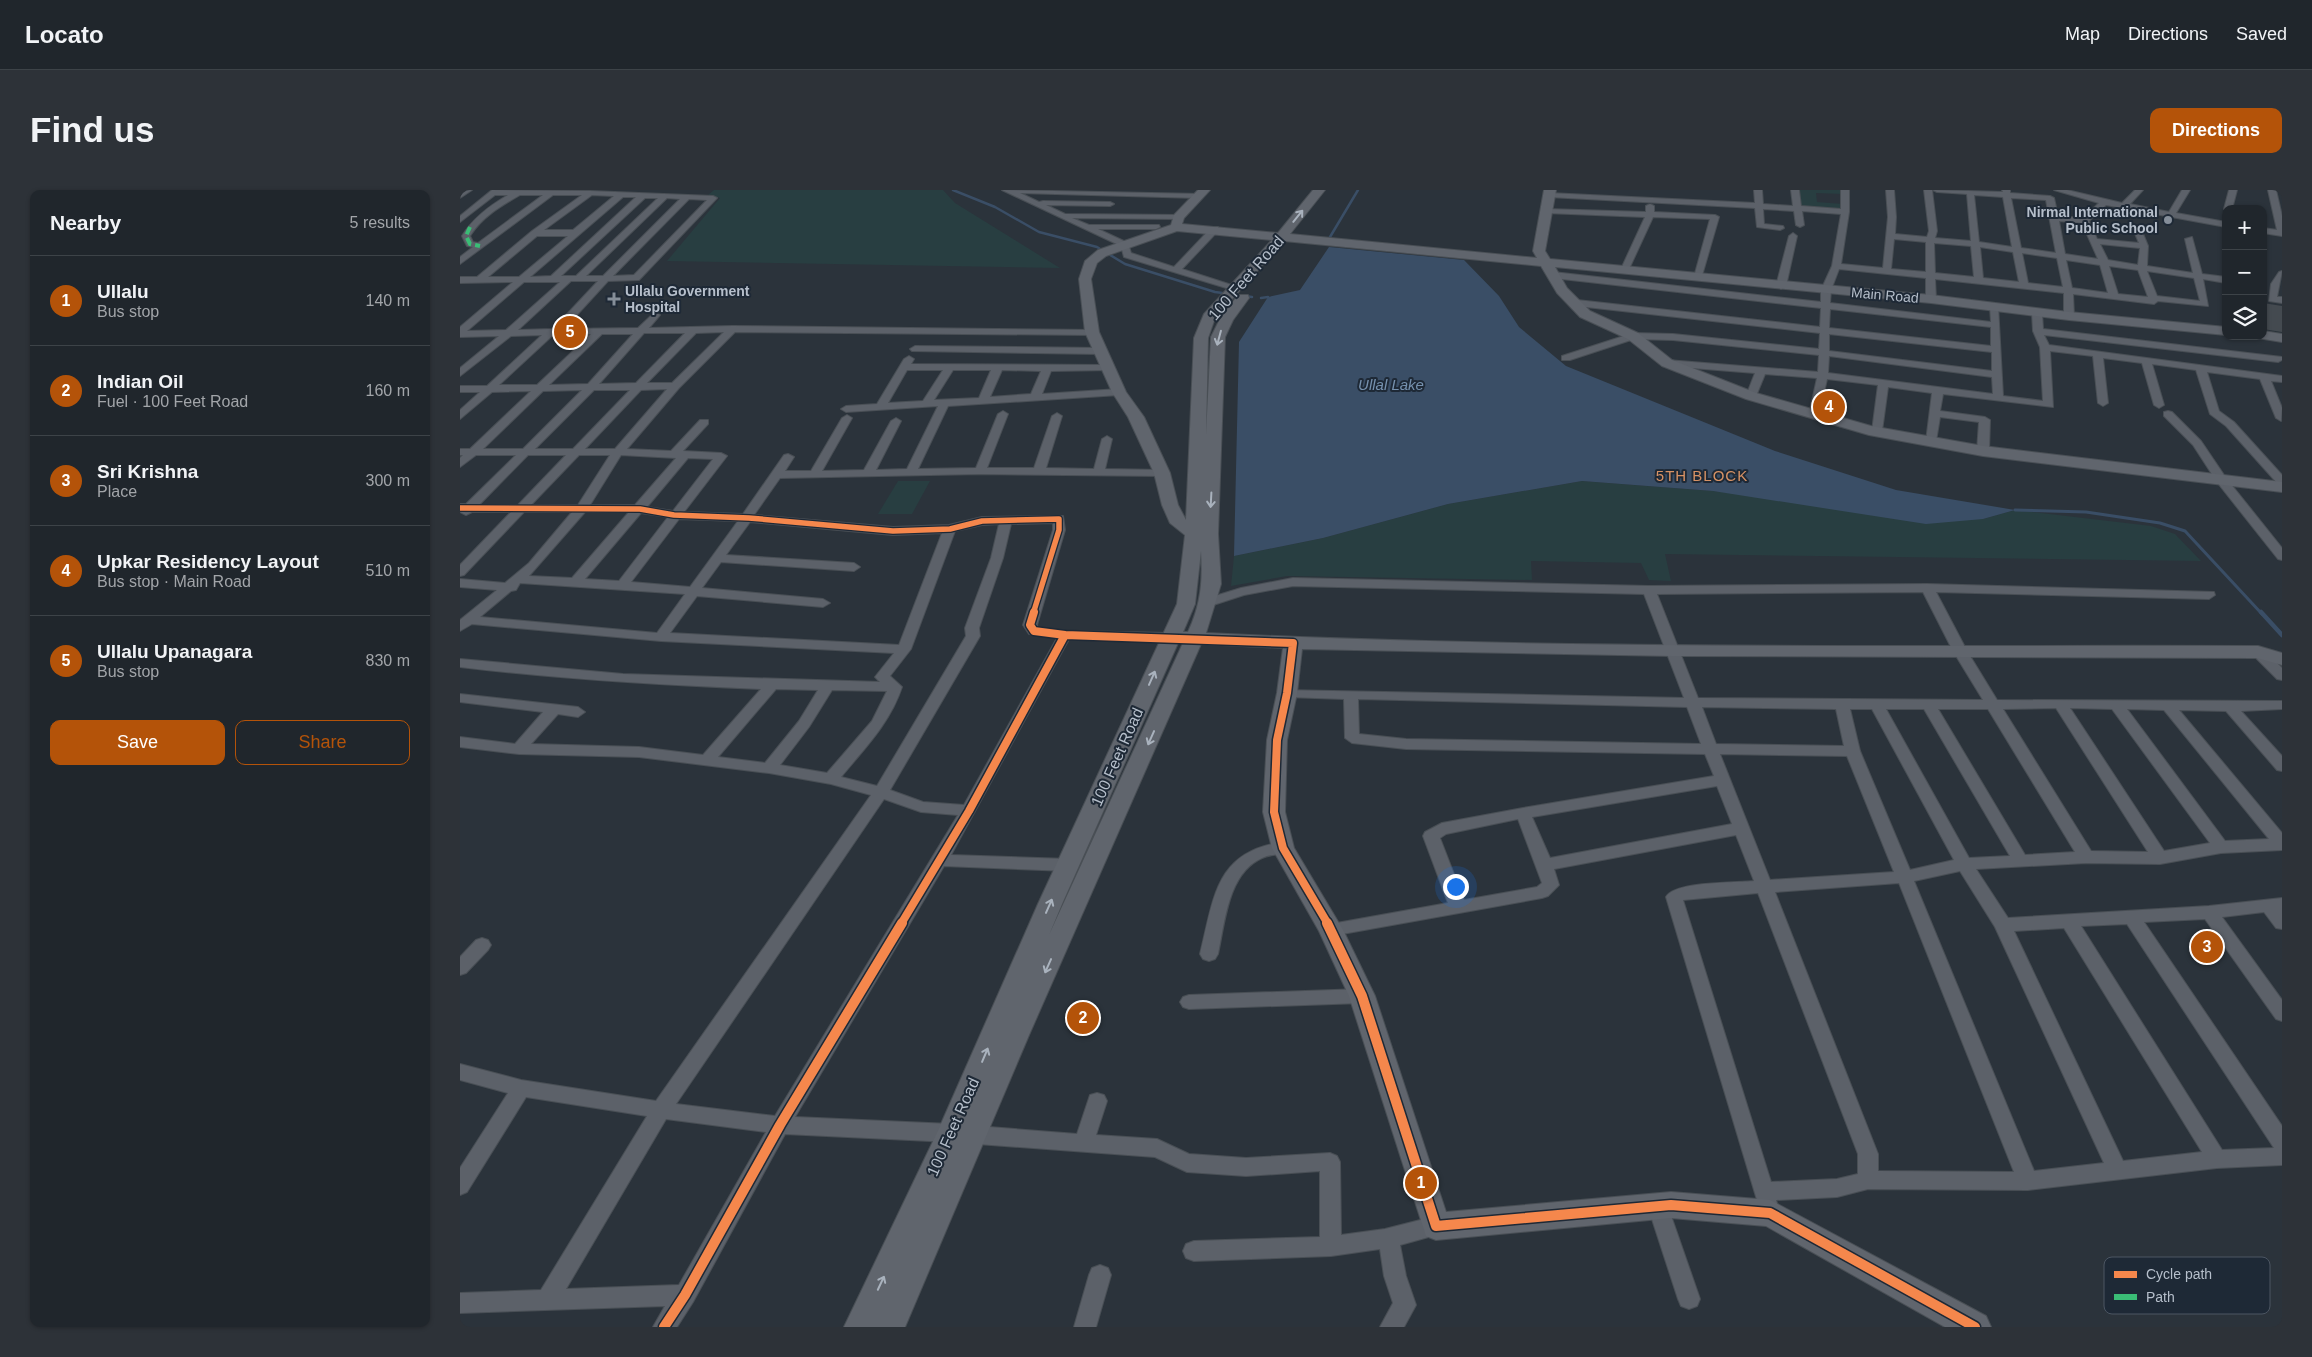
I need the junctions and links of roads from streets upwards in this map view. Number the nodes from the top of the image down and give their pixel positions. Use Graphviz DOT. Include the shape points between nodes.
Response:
graph roads {
  1 [pos="468,190"];
  2 [pos="1319,190"];
  3 [pos="1332,190"];
  4 [pos="1679,190"];
  5 [pos="1758,190"];
  6 [pos="1795,190"];
  7 [pos="1845,190"];
  8 [pos="1890,190"];
  9 [pos="1928,190"];
  10 [pos="1937,190"];
  11 [pos="2058,190"];
  12 [pos="2091,190"];
  13 [pos="2139,190"];
  14 [pos="2186,190"];
  15 [pos="2234,190"];
  16 [pos="2272,190"];
  17 [pos="495,191"];
  18 [pos="1007,191"];
  19 [pos="1970,191"];
  20 [pos="519,192"];
  21 [pos="552,192"];
  22 [pos="590,192"];
  23 [pos="1550,192"];
  24 [pos="2007,193"];
  25 [pos="620,194"];
  26 [pos="701,194"];
  27 [pos="1603,194"];
  28 [pos="1641,194"];
  29 [pos="643,195"];
  30 [pos="460,196"];
  31 [pos="665,196"];
  32 [pos="687,197"];
  33 [pos="2084,197"];
  34 [pos="1651,200"];
  35 [pos="1680,201"];
  36 [pos="2104,202"];
  37 [pos="1034,203"];
  38 [pos="1121,205"];
  39 [pos="1758,205"];
  40 [pos="2229,205"];
  41 [pos="2124,206"];
  42 [pos="1187,207"];
  43 [pos="1797,208"];
  44 [pos="2143,209"];
  45 [pos="1546,211"];
  46 [pos="1845,212"];
  47 [pos="1650,214"];
  48 [pos="1062,215"];
  49 [pos="2171,215"];
  50 [pos="2137,217"];
  51 [pos="2053,218"];
  52 [pos="460,220"];
  53 [pos="2085,221"];
  54 [pos="2210,222"];
  55 [pos="2222,223"];
  56 [pos="1800,225"];
  57 [pos="1088,227"];
  58 [pos="1780,228"];
  59 [pos="1215,229"];
  60 [pos="2138,231"];
  61 [pos="2267,231"];
  62 [pos="535,233"];
  63 [pos="2282,233"];
  64 [pos="2222,234"];
  65 [pos="572,235"];
  66 [pos="1288,236"];
  67 [pos="1792,236"];
  68 [pos="1890,236"];
  69 [pos="599,237"];
  70 [pos="622,237"];
  71 [pos="647,237"];
  72 [pos="657,237"];
  73 [pos="1930,239"];
  74 [pos="2189,239"];
  75 [pos="2094,241"];
  76 [pos="1976,244"];
  77 [pos="1126,245"];
  78 [pos="480,246"];
  79 [pos="2144,246"];
  80 [pos="2019,251"];
  81 [pos="2062,256"];
  82 [pos="1545,260"];
  83 [pos="460,261"];
  84 [pos="2104,262"];
  85 [pos="1836,266"];
  86 [pos="2142,269"];
  87 [pos="1625,270"];
  88 [pos="1887,270"];
  89 [pos="1175,271"];
  90 [pos="2282,274"];
  91 [pos="1553,275"];
  92 [pos="1931,275"];
  93 [pos="2197,276"];
  94 [pos="1698,277"];
  95 [pos="553,279"];
  96 [pos="573,279"];
  97 [pos="605,279"];
  98 [pos="2222,279"];
  99 [pos="460,280"];
  100 [pos="475,280"];
  101 [pos="520,280"];
  102 [pos="1979,281"];
  103 [pos="2278,284"];
  104 [pos="2024,285"];
  105 [pos="1781,286"];
  106 [pos="460,290"];
  107 [pos="1826,290"];
  108 [pos="2068,291"];
  109 [pos="1238,293"];
  110 [pos="2114,297"];
  111 [pos="2152,298"];
  112 [pos="1931,299"];
  113 [pos="2282,300"];
  114 [pos="1577,303"];
  115 [pos="1827,307"];
  116 [pos="1995,307"];
  117 [pos="2037,313"];
  118 [pos="656,316"];
  119 [pos="2069,316"];
  120 [pos="1996,325"];
  121 [pos="732,329"];
  122 [pos="643,330"];
  123 [pos="693,330"];
  124 [pos="600,331"];
  125 [pos="2038,331"];
  126 [pos="2222,331"];
  127 [pos="554,332"];
  128 [pos="926,332"];
  129 [pos="1092,332"];
  130 [pos="1826,332"];
  131 [pos="460,333"];
  132 [pos="510,333"];
  133 [pos="1633,336"];
  134 [pos="2267,336"];
  135 [pos="2282,338"];
  136 [pos="2045,347"];
  137 [pos="915,349"];
  138 [pos="1997,350"];
  139 [pos="1100,351"];
  140 [pos="1825,353"];
  141 [pos="2098,354"];
  142 [pos="1566,358"];
  143 [pos="2278,359"];
  144 [pos="2146,360"];
  145 [pos="1667,363"];
  146 [pos="904,367"];
  147 [pos="950,367"];
  148 [pos="998,367"];
  149 [pos="1047,368"];
  150 [pos="1107,368"];
  151 [pos="1762,369"];
  152 [pos="2201,369"];
  153 [pos="460,373"];
  154 [pos="1823,375"];
  155 [pos="1998,375"];
  156 [pos="2264,377"];
  157 [pos="2282,379"];
  158 [pos="1883,383"];
  159 [pos="636,386"];
  160 [pos="675,386"];
  161 [pos="591,387"];
  162 [pos="490,388"];
  163 [pos="542,388"];
  164 [pos="460,389"];
  165 [pos="1938,389"];
  166 [pos="1119,392"];
  167 [pos="1751,396"];
  168 [pos="1035,397"];
  169 [pos="1998,398"];
  170 [pos="984,400"];
  171 [pos="945,402"];
  172 [pos="927,403"];
  173 [pos="2103,403"];
  174 [pos="2159,405"];
  175 [pos="881,406"];
  176 [pos="1935,413"];
  177 [pos="1003,414"];
  178 [pos="2168,414"];
  179 [pos="1814,415"];
  180 [pos="460,416"];
  181 [pos="1057,416"];
  182 [pos="2281,418"];
  183 [pos="896,421"];
  184 [pos="704,422"];
  185 [pos="1877,431"];
  186 [pos="1108,438"];
  187 [pos="1931,441"];
  188 [pos="1983,451"];
  189 [pos="460,452"];
  190 [pos="472,452"];
  191 [pos="525,452"];
  192 [pos="576,452"];
  193 [pos="618,452"];
  194 [pos="680,454"];
  195 [pos="788,457"];
  196 [pos="460,464"];
  197 [pos="980,470"];
  198 [pos="1039,471"];
  199 [pos="869,472"];
  200 [pos="910,472"];
  201 [pos="1098,472"];
  202 [pos="815,473"];
  203 [pos="1162,473"];
  204 [pos="777,475"];
  205 [pos="2221,480"];
  206 [pos="2282,482"];
  207 [pos="2282,488"];
  208 [pos="465,508"];
  209 [pos="524,508"];
  210 [pos="582,508"];
  211 [pos="640,509"];
  212 [pos="674,515"];
  213 [pos="460,518"];
  214 [pos="749,518"];
  215 [pos="1006,520"];
  216 [pos="950,529"];
  217 [pos="1201,533"];
  218 [pos="2282,556"];
  219 [pos="717,558"];
  220 [pos="854,567"];
  221 [pos="460,572"];
  222 [pos="576,582"];
  223 [pos="460,583"];
  224 [pos="514,583"];
  225 [pos="622,585"];
  226 [pos="1927,588"];
  227 [pos="1650,590"];
  228 [pos="693,591"];
  229 [pos="2209,596"];
  230 [pos="823,603"];
  231 [pos="1207,603"];
  232 [pos="464,623"];
  233 [pos="1065,635"];
  234 [pos="661,636"];
  235 [pos="1183,638"];
  236 [pos="1293,642"];
  237 [pos="904,649"];
  238 [pos="1673,650"];
  239 [pos="1960,651"];
  240 [pos="2258,652"];
  241 [pos="2282,659"];
  242 [pos="460,663"];
  243 [pos="2282,676"];
  244 [pos="772,684"];
  245 [pos="828,686"];
  246 [pos="895,687"];
  247 [pos="1287,693"];
  248 [pos="1351,694"];
  249 [pos="460,698"];
  250 [pos="1693,702"];
  251 [pos="2060,704"];
  252 [pos="2282,705"];
  253 [pos="1842,706"];
  254 [pos="1877,706"];
  255 [pos="1929,706"];
  256 [pos="1993,706"];
  257 [pos="2117,706"];
  258 [pos="2168,706"];
  259 [pos="2231,708"];
  260 [pos="554,709"];
  261 [pos="578,712"];
  262 [pos="460,742"];
  263 [pos="519,749"];
  264 [pos="1711,749"];
  265 [pos="1853,751"];
  266 [pos="707,760"];
  267 [pos="2282,766"];
  268 [pos="769,768"];
  269 [pos="831,779"];
  270 [pos="1723,780"];
  271 [pos="881,792"];
  272 [pos="969,811"];
  273 [pos="1523,813"];
  274 [pos="1742,828"];
  275 [pos="2282,844"];
  276 [pos="2222,847"];
  277 [pos="1284,848"];
  278 [pos="2086,857"];
  279 [pos="2160,858"];
  280 [pos="940,860"];
  281 [pos="2021,861"];
  282 [pos="1964,864"];
  283 [pos="1068,865"];
  284 [pos="1545,865"];
  285 [pos="1905,876"];
  286 [pos="1764,887"];
  287 [pos="2276,905"];
  288 [pos="1458,907"];
  289 [pos="2208,912"];
  290 [pos="2131,916"];
  291 [pos="2069,921"];
  292 [pos="2282,924"];
  293 [pos="2003,925"];
  294 [pos="1331,930"];
  295 [pos="482,945"];
  296 [pos="1208,954"];
  297 [pos="460,968"];
  298 [pos="1362,996"];
  299 [pos="1189,1002"];
  300 [pos="2282,1014"];
  301 [pos="460,1072"];
  302 [pos="522,1088"];
  303 [pos="1097,1101"];
  304 [pos="661,1110"];
  305 [pos="780,1125"];
  306 [pos="961,1135"];
  307 [pos="2282,1143"];
  308 [pos="1083,1144"];
  309 [pos="2282,1156"];
  310 [pos="2217,1159"];
  311 [pos="2118,1172"];
  312 [pos="1868,1180"];
  313 [pos="2028,1181"];
  314 [pos="460,1186"];
  315 [pos="1767,1202"];
  316 [pos="1658,1207"];
  317 [pos="1436,1226"];
  318 [pos="1385,1239"];
  319 [pos="1331,1246"];
  320 [pos="1194,1251"];
  321 [pos="1100,1275"];
  322 [pos="685,1295"];
  323 [pos="548,1299"];
  324 [pos="1689,1299"];
  325 [pos="460,1303"];
  326 [pos="664,1327"];
  327 [pos="860,1327"];
  328 [pos="888,1327"];
  329 [pos="1085,1327"];
  330 [pos="1391,1327"];
  331 [pos="1975,1327"];
  1 -- 30 [label="street"];
  66 -- 2 [label="street, 100 Feet Road, one-way"];
  3 -- 66 [label="street, 100 Feet Road"];
  4 -- 35 [label="street"];
  5 -- 39 [label="street"];
  6 -- 43 [label="street"];
  7 -- 46 [label="street"];
  8 -- 68 [label="street"];
  9 -- 73 [label="street" via="1933,231"];
  10 -- 19 [label="street"];
  11 -- 33 [label="street"];
  12 -- 33 [label="street"];
  13 -- 41 [label="street"];
  14 -- 49 [label="street"];
  15 -- 40 [label="street"];
  16 -- 63 [label="street"];
  17 -- 20 [label="street"];
  17 -- 52 [label="street"];
  18 -- 37 [label="street"];
  18 -- 42 [label="street"];
  19 -- 24 [label="street"];
  19 -- 76 [label="street"];
  20 -- 21 [label="street"];
  20 -- 78 [label="street" via="470,228 466,236 470,244"];
  21 -- 22 [label="street"];
  21 -- 78 [label="street"];
  22 -- 25 [label="street"];
  22 -- 62 [label="street"];
  23 -- 27 [label="street"];
  23 -- 45 [label="street"];
  24 -- 51 [label="street" via="2050,198"];
  24 -- 80 [label="street"];
  25 -- 29 [label="street"];
  25 -- 65 [label="street"];
  26 -- 32 [label="street"];
  26 -- 97 [label="street" via="713,198 671,237 636,278"];
  27 -- 28 [label="street"];
  28 -- 34 [label="street"];
  29 -- 31 [label="street"];
  29 -- 69 [label="street"];
  31 -- 32 [label="street"];
  31 -- 70 [label="street"];
  32 -- 71 [label="street"];
  33 -- 36 [label="street"];
  34 -- 35 [label="street"];
  34 -- 47 [label="street"];
  35 -- 39 [label="street" via="1718,200"];
  36 -- 41 [label="street"];
  36 -- 53 [label="street"];
  37 -- 38 [label="street"];
  37 -- 48 [label="street"];
  39 -- 43 [label="street"];
  39 -- 58 [label="street" via="1760,225"];
  41 -- 44 [label="street"];
  42 -- 48 [label="street"];
  42 -- 57 [label="street"];
  42 -- 59 [label="street, Main Road"];
  42 -- 77 [label="street"];
  43 -- 46 [label="street"];
  43 -- 56 [label="street"];
  44 -- 49 [label="street"];
  44 -- 50 [label="street"];
  45 -- 47 [label="street"];
  45 -- 82 [label="street" via="1538,251"];
  46 -- 85 [label="street"];
  47 -- 87 [label="street"];
  47 -- 94 [label="street" via="1715,217"];
  48 -- 57 [label="street"];
  49 -- 54 [label="street"];
  51 -- 53 [label="street"];
  51 -- 81 [label="street"];
  53 -- 75 [label="street"];
  54 -- 55 [label="street"];
  54 -- 64 [label="street" via="2209,226"];
  57 -- 77 [label="street"];
  59 -- 66 [label="street, Main Road"];
  59 -- 89 [label="street"];
  60 -- 79 [label="street"];
  61 -- 63 [label="street"];
  62 -- 65 [label="street"];
  62 -- 100 [label="street"];
  65 -- 69 [label="street"];
  65 -- 101 [label="street"];
  66 -- 82 [label="street, Main Road"];
  66 -- 109 [label="street, 100 Feet Road"];
  67 -- 105 [label="street"];
  68 -- 73 [label="street"];
  68 -- 88 [label="street"];
  69 -- 70 [label="street"];
  69 -- 95 [label="street"];
  70 -- 71 [label="street"];
  70 -- 96 [label="street"];
  71 -- 72 [label="street"];
  71 -- 97 [label="street"];
  73 -- 76 [label="street"];
  73 -- 92 [label="street"];
  74 -- 93 [label="street"];
  75 -- 79 [label="street"];
  75 -- 84 [label="street"];
  76 -- 80 [label="street"];
  76 -- 102 [label="street"];
  77 -- 89 [label="street" via="1127,255"];
  77 -- 129 [label="street" via="1102,253 1091,261 1085,279"];
  78 -- 83 [label="street"];
  79 -- 86 [label="street"];
  80 -- 81 [label="street"];
  80 -- 104 [label="street"];
  81 -- 84 [label="street"];
  81 -- 108 [label="street"];
  82 -- 87 [label="street, Main Road"];
  82 -- 91 [label="street"];
  84 -- 86 [label="street"];
  84 -- 110 [label="street"];
  85 -- 88 [label="street"];
  85 -- 107 [label="street"];
  86 -- 93 [label="street"];
  86 -- 111 [label="street"];
  87 -- 94 [label="street, Main Road"];
  88 -- 92 [label="street"];
  89 -- 109 [label="street"];
  90 -- 103 [label="street"];
  91 -- 114 [label="street" via="1562,290"];
  91 -- 115 [label="street"];
  92 -- 102 [label="street"];
  92 -- 112 [label="street"];
  93 -- 98 [label="street"];
  93 -- 111 [label="street" via="2205,304"];
  94 -- 105 [label="street, Main Road"];
  95 -- 96 [label="street"];
  95 -- 101 [label="street"];
  96 -- 97 [label="street"];
  96 -- 132 [label="street"];
  97 -- 127 [label="street"];
  99 -- 100 [label="street"];
  100 -- 101 [label="street"];
  100 -- 106 [label="street"];
  101 -- 131 [label="street"];
  102 -- 104 [label="street"];
  103 -- 113 [label="street" via="2272,299"];
  104 -- 108 [label="street"];
  105 -- 107 [label="street, Main Road"];
  107 -- 112 [label="street, Main Road"];
  107 -- 115 [label="street"];
  108 -- 110 [label="street"];
  108 -- 119 [label="street"];
  109 -- 217 [label="street, 100 Feet Road" via="1218,337"];
  110 -- 111 [label="street" via="2154,301"];
  112 -- 116 [label="street, Main Road"];
  114 -- 130 [label="street"];
  114 -- 133 [label="street" via="1585,314"];
  115 -- 120 [label="street"];
  115 -- 130 [label="street"];
  116 -- 117 [label="street, Main Road"];
  116 -- 120 [label="street"];
  117 -- 119 [label="street, Main Road"];
  117 -- 125 [label="street"];
  118 -- 122 [label="street"];
  119 -- 126 [label="street, Main Road"];
  120 -- 138 [label="street"];
  121 -- 123 [label="street"];
  121 -- 128 [label="street"];
  121 -- 160 [label="street"];
  122 -- 123 [label="street"];
  122 -- 124 [label="street"];
  122 -- 161 [label="street"];
  123 -- 159 [label="street"];
  124 -- 127 [label="street"];
  124 -- 163 [label="street"];
  125 -- 136 [label="street"];
  125 -- 143 [label="street"];
  127 -- 132 [label="street"];
  127 -- 162 [label="street"];
  128 -- 129 [label="street"];
  128 -- 137 [label="street"];
  129 -- 139 [label="street"];
  130 -- 138 [label="street"];
  130 -- 140 [label="street"];
  131 -- 132 [label="street"];
  132 -- 153 [label="street"];
  133 -- 140 [label="street" via="1673,337"];
  133 -- 142 [label="street"];
  133 -- 145 [label="street"];
  134 -- 135 [label="street"];
  136 -- 141 [label="street"];
  136 -- 169 [label="street" via="2049,405"];
  137 -- 139 [label="street"];
  137 -- 146 [label="street"];
  138 -- 155 [label="street"];
  139 -- 150 [label="street"];
  140 -- 154 [label="street"];
  140 -- 155 [label="street"];
  141 -- 144 [label="street"];
  141 -- 173 [label="street"];
  144 -- 152 [label="street"];
  144 -- 174 [label="street"];
  145 -- 151 [label="street"];
  145 -- 167 [label="street"];
  146 -- 147 [label="street"];
  146 -- 175 [label="street"];
  147 -- 148 [label="street"];
  147 -- 172 [label="street"];
  148 -- 149 [label="street"];
  148 -- 170 [label="street"];
  149 -- 150 [label="street"];
  149 -- 168 [label="street"];
  150 -- 166 [label="street"];
  151 -- 154 [label="street"];
  151 -- 167 [label="street"];
  152 -- 156 [label="street"];
  152 -- 206 [label="street" via="2214,412 2230,424"];
  154 -- 158 [label="street"];
  154 -- 179 [label="street"];
  155 -- 169 [label="street"];
  156 -- 157 [label="street"];
  156 -- 182 [label="street"];
  158 -- 165 [label="street"];
  158 -- 185 [label="street"];
  159 -- 160 [label="street"];
  159 -- 161 [label="street"];
  159 -- 192 [label="street"];
  160 -- 193 [label="street"];
  161 -- 163 [label="street"];
  161 -- 191 [label="street"];
  162 -- 163 [label="street"];
  162 -- 164 [label="street"];
  162 -- 180 [label="street"];
  163 -- 190 [label="street"];
  165 -- 169 [label="street"];
  165 -- 176 [label="street"];
  166 -- 168 [label="street"];
  166 -- 203 [label="street" via="1136,417"];
  167 -- 179 [label="street"];
  168 -- 170 [label="street"];
  170 -- 171 [label="street"];
  171 -- 172 [label="street"];
  171 -- 200 [label="street"];
  172 -- 175 [label="street"];
  175 -- 202 [label="street" via="847,413"];
  176 -- 187 [label="street"];
  176 -- 188 [label="street" via="1985,420"];
  177 -- 197 [label="street"];
  178 -- 205 [label="street" via="2197,443"];
  179 -- 185 [label="street"];
  181 -- 198 [label="street"];
  183 -- 199 [label="street"];
  184 -- 194 [label="street"];
  185 -- 187 [label="street"];
  186 -- 201 [label="street"];
  187 -- 188 [label="street"];
  188 -- 205 [label="street"];
  189 -- 190 [label="street"];
  190 -- 191 [label="street"];
  190 -- 196 [label="street"];
  191 -- 192 [label="street"];
  191 -- 208 [label="street"];
  192 -- 193 [label="street"];
  192 -- 209 [label="street"];
  193 -- 194 [label="street"];
  193 -- 210 [label="street"];
  194 -- 211 [label="street"];
  194 -- 212 [label="street" via="721,456"];
  195 -- 204 [label="street"];
  197 -- 198 [label="street"];
  197 -- 200 [label="street"];
  198 -- 201 [label="street"];
  199 -- 200 [label="street"];
  199 -- 202 [label="street"];
  201 -- 203 [label="street"];
  202 -- 204 [label="street"];
  203 -- 217 [label="street" via="1179,523"];
  204 -- 214 [label="street"];
  205 -- 207 [label="street"];
  205 -- 218 [label="street"];
  208 -- 209 [label="street"];
  208 -- 213 [label="street"];
  209 -- 210 [label="street"];
  209 -- 221 [label="street"];
  210 -- 211 [label="street"];
  210 -- 224 [label="street" via="533,566"];
  211 -- 212 [label="street"];
  211 -- 222 [label="street"];
  212 -- 214 [label="street"];
  212 -- 225 [label="street"];
  214 -- 216 [label="street" via="893,531"];
  214 -- 219 [label="street"];
  215 -- 216 [label="street" via="964,524"];
  215 -- 233 [label="street" via="1059,518 1059,530 1030,625 1034,631"];
  215 -- 271 [label="street" via="997,558 972,628 973,636"];
  216 -- 237 [label="street"];
  217 -- 231 [label="street, 100 Feet Road" via="1212,584"];
  217 -- 235 [label="street, 100 Feet Road" via="1186,604"];
  219 -- 220 [label="street"];
  219 -- 228 [label="street"];
  222 -- 224 [label="street"];
  222 -- 225 [label="street"];
  223 -- 224 [label="street"];
  224 -- 232 [label="street"];
  225 -- 228 [label="street"];
  226 -- 227 [label="street"];
  226 -- 229 [label="street"];
  226 -- 239 [label="street"];
  227 -- 231 [label="street" via="1293,582 1241,592"];
  227 -- 238 [label="street"];
  228 -- 230 [label="street"];
  228 -- 234 [label="street"];
  231 -- 235 [label="street, 100 Feet Road"];
  232 -- 234 [label="street"];
  233 -- 235 [label="street"];
  233 -- 272 [label="street"];
  234 -- 237 [label="street"];
  235 -- 236 [label="street"];
  283 -- 235 [label="street, 100 Feet Road, one-way"];
  235 -- 306 [label="street, 100 Feet Road, one-way"];
  236 -- 238 [label="street"];
  236 -- 247 [label="street"];
  237 -- 246 [label="street" via="882,677"];
  238 -- 239 [label="street"];
  238 -- 250 [label="street"];
  239 -- 240 [label="street"];
  239 -- 256 [label="street"];
  240 -- 241 [label="street"];
  240 -- 243 [label="street"];
  242 -- 244 [label="street" via="528,672 717,684"];
  244 -- 245 [label="street"];
  244 -- 266 [label="street"];
  245 -- 246 [label="street"];
  245 -- 268 [label="street" via="804,724"];
  246 -- 269 [label="street" via="886,711"];
  247 -- 248 [label="street"];
  247 -- 277 [label="street" via="1276,740 1274,812"];
  248 -- 250 [label="street"];
  248 -- 264 [label="street" via="1352,738 1406,744"];
  249 -- 260 [label="street"];
  250 -- 253 [label="street"];
  250 -- 264 [label="street"];
  251 -- 256 [label="street"];
  251 -- 257 [label="street"];
  251 -- 279 [label="street"];
  252 -- 259 [label="street"];
  253 -- 254 [label="street"];
  253 -- 265 [label="street"];
  254 -- 255 [label="street"];
  254 -- 282 [label="street"];
  255 -- 256 [label="street"];
  255 -- 281 [label="street"];
  256 -- 278 [label="street"];
  257 -- 258 [label="street"];
  257 -- 276 [label="street"];
  258 -- 259 [label="street"];
  258 -- 275 [label="street"];
  259 -- 267 [label="street"];
  260 -- 261 [label="street"];
  260 -- 263 [label="street"];
  262 -- 263 [label="street"];
  263 -- 266 [label="street" via="639,752"];
  264 -- 265 [label="street"];
  264 -- 270 [label="street"];
  265 -- 285 [label="street"];
  266 -- 268 [label="street"];
  268 -- 269 [label="street"];
  269 -- 271 [label="street"];
  270 -- 273 [label="street"];
  270 -- 274 [label="street"];
  271 -- 272 [label="street" via="920,807"];
  271 -- 304 [label="street"];
  272 -- 280 [label="street"];
  273 -- 284 [label="street"];
  273 -- 288 [label="street" via="1442,829 1431,836"];
  274 -- 284 [label="street"];
  274 -- 286 [label="street"];
  275 -- 276 [label="street"];
  276 -- 279 [label="street"];
  277 -- 294 [label="street"];
  277 -- 296 [label="street" via="1256,853 1227,883"];
  278 -- 279 [label="street"];
  278 -- 281 [label="street"];
  280 -- 283 [label="street"];
  280 -- 305 [label="street"];
  281 -- 282 [label="street"];
  282 -- 285 [label="street"];
  282 -- 293 [label="street"];
  306 -- 283 [label="street, 100 Feet Road, one-way"];
  284 -- 288 [label="street" via="1551,885 1542,892"];
  285 -- 286 [label="street"];
  285 -- 313 [label="street"];
  286 -- 312 [label="street" via="1868,1154"];
  286 -- 315 [label="street" via="1685,892 1674,900"];
  287 -- 289 [label="street"];
  287 -- 292 [label="street"];
  288 -- 294 [label="street"];
  289 -- 290 [label="street"];
  289 -- 300 [label="street"];
  290 -- 291 [label="street"];
  290 -- 307 [label="street"];
  291 -- 293 [label="street"];
  291 -- 310 [label="street"];
  293 -- 311 [label="street"];
  294 -- 298 [label="street"];
  295 -- 297 [label="street"];
  298 -- 299 [label="street"];
  298 -- 317 [label="street"];
  301 -- 302 [label="street"];
  302 -- 304 [label="street"];
  302 -- 314 [label="street"];
  303 -- 308 [label="street"];
  304 -- 305 [label="street"];
  304 -- 323 [label="street"];
  305 -- 306 [label="street"];
  305 -- 322 [label="street"];
  306 -- 308 [label="street"];
  327 -- 306 [label="street, 100 Feet Road, one-way"];
  306 -- 328 [label="street, 100 Feet Road"];
  308 -- 319 [label="street" via="1157,1148 1187,1164 1246,1167 1330,1162"];
  309 -- 310 [label="street"];
  310 -- 311 [label="street"];
  311 -- 313 [label="street"];
  312 -- 313 [label="street"];
  312 -- 315 [label="street"];
  315 -- 316 [label="street"];
  315 -- 331 [label="street"];
  316 -- 317 [label="street"];
  316 -- 324 [label="street"];
  317 -- 318 [label="street"];
  318 -- 319 [label="street"];
  318 -- 330 [label="street" via="1392,1251 1395,1276 1405,1306"];
  319 -- 320 [label="street"];
  321 -- 329 [label="street"];
  322 -- 323 [label="street"];
  322 -- 326 [label="street"];
  323 -- 325 [label="street"];
}
